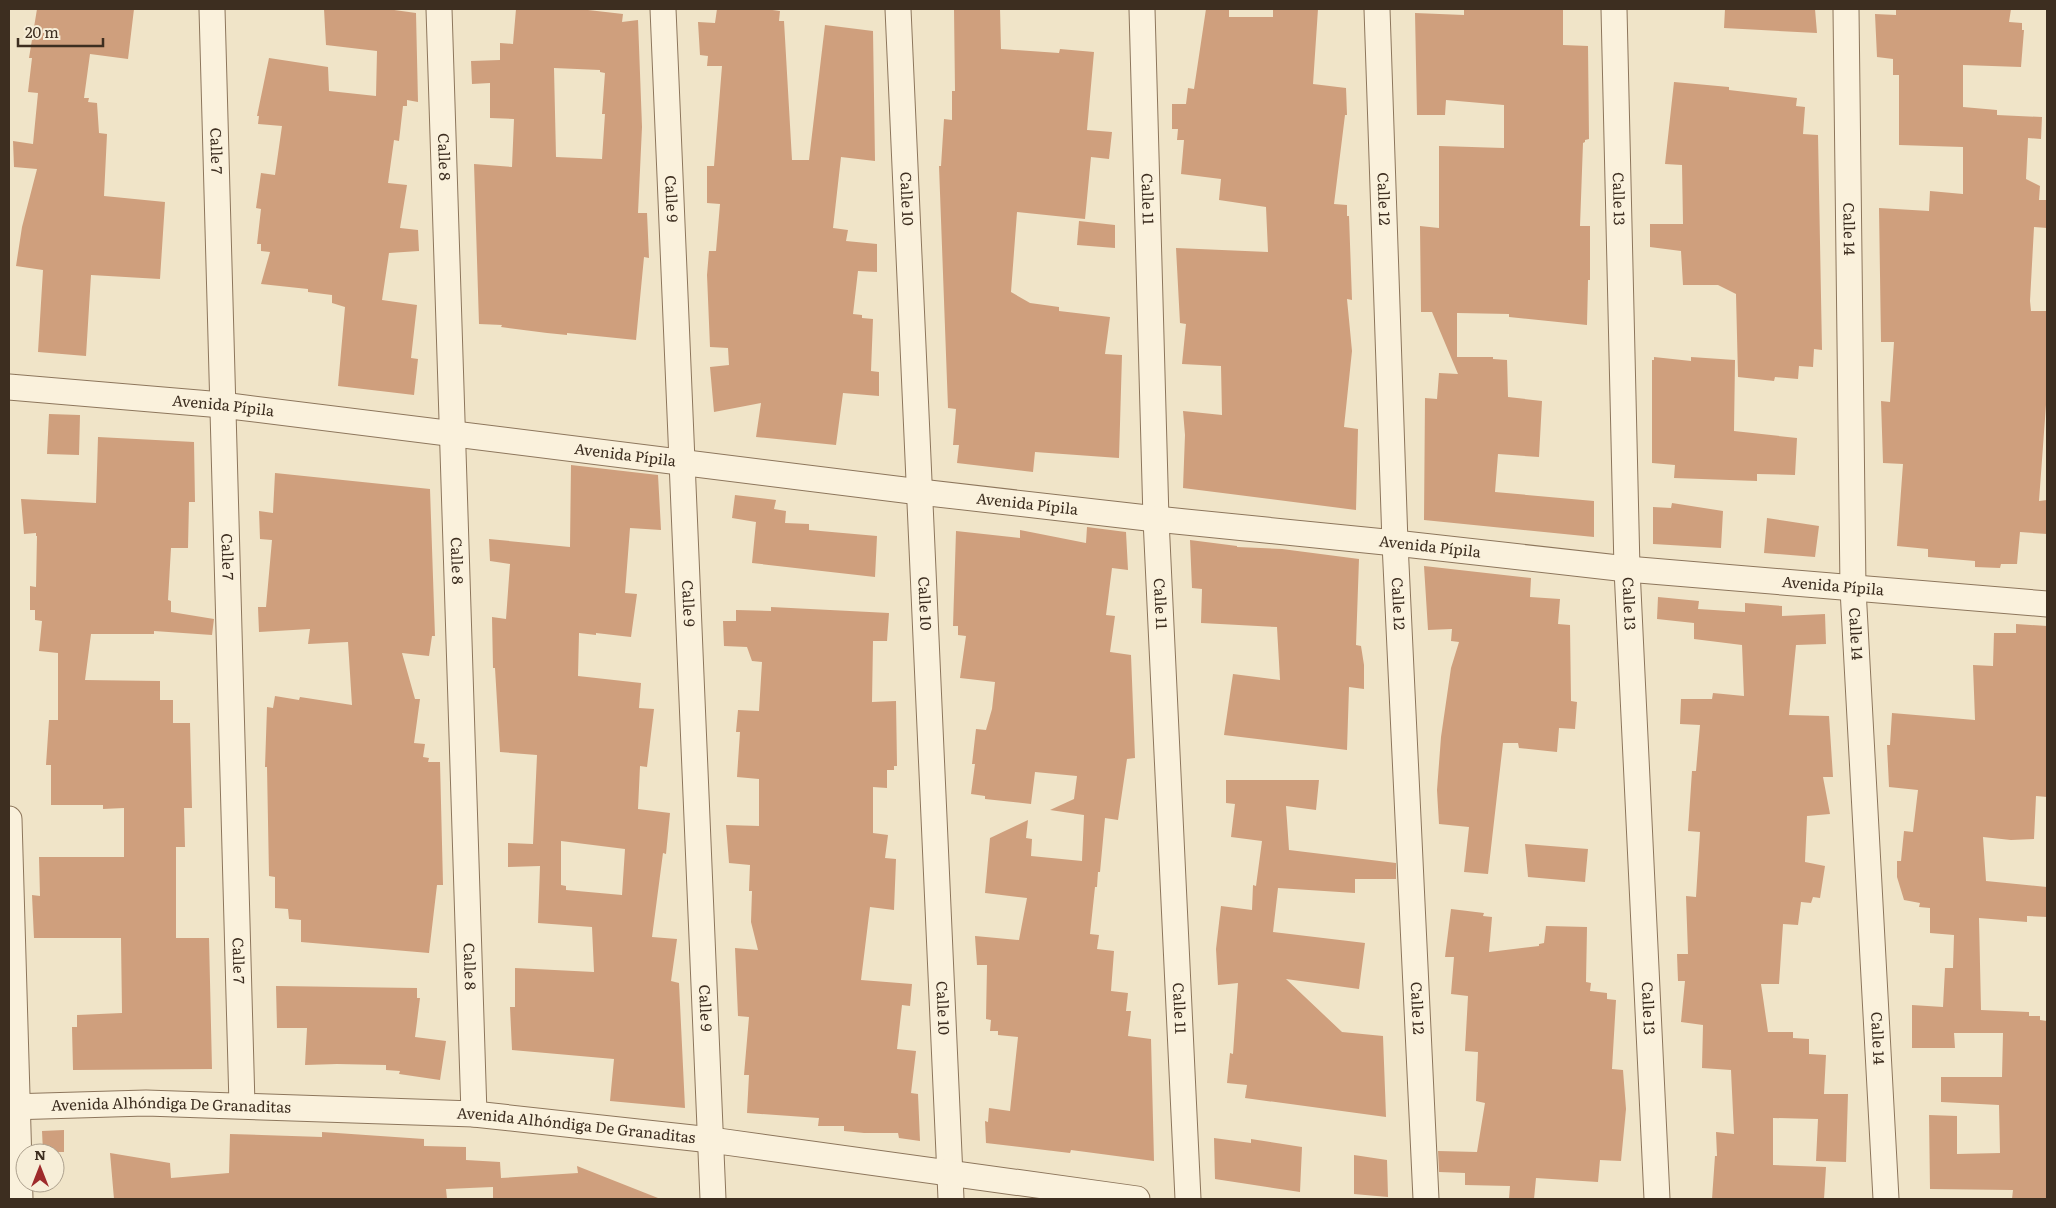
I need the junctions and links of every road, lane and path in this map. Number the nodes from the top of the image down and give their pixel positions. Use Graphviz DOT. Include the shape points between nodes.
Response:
graph roads {
  1 [pos="212,9"];
  2 [pos="439,9"];
  3 [pos="664,9"];
  4 [pos="898,9"];
  5 [pos="1142,9"];
  6 [pos="1377,9"];
  7 [pos="1614,9"];
  8 [pos="1846,9"];
  9 [pos="9,387"];
  10 [pos="222,405"];
  11 [pos="453,433"];
  12 [pos="682,462"];
  13 [pos="920,492"];
  14 [pos="1156,519"];
  15 [pos="1395,543"];
  16 [pos="1627,569"];
  17 [pos="1853,589"];
  18 [pos="2047,604"];
  19 [pos="9,819"];
  20 [pos="242,1105"];
  21 [pos="13,1107"];
  22 [pos="474,1114"];
  23 [pos="711,1140"];
  24 [pos="950,1173"];
  25 [pos="20,1199"];
  26 [pos="713,1199"];
  27 [pos="951,1199"];
  28 [pos="1138,1199"];
  29 [pos="1188,1199"];
  30 [pos="1426,1199"];
  31 [pos="1657,1199"];
  32 [pos="1886,1199"];
  1 -- 10 [label="street, Calle 7"];
  2 -- 11 [label="street, Calle 8"];
  3 -- 12 [label="street, Calle 9"];
  4 -- 13 [label="street, Calle 10"];
  5 -- 14 [label="street, Calle 11"];
  6 -- 15 [label="street, Calle 12"];
  7 -- 16 [label="street, Calle 13"];
  8 -- 17 [label="street, Calle 14"];
  9 -- 10 [label="street, Avenida Pípila"];
  10 -- 11 [label="street, Avenida Pípila"];
  10 -- 20 [label="street, Calle 7"];
  11 -- 12 [label="street, Avenida Pípila"];
  11 -- 22 [label="street, Calle 8"];
  12 -- 13 [label="street, Avenida Pípila"];
  12 -- 23 [label="street, Calle 9"];
  13 -- 14 [label="street, Avenida Pípila"];
  13 -- 24 [label="street, Calle 10"];
  14 -- 15 [label="street, Avenida Pípila"];
  14 -- 29 [label="street, Calle 11"];
  15 -- 16 [label="street, Avenida Pípila"];
  15 -- 30 [label="street, Calle 12"];
  16 -- 17 [label="street, Avenida Pípila"];
  16 -- 31 [label="street, Calle 13"];
  17 -- 18 [label="street, Avenida Pípila"];
  17 -- 32 [label="street, Calle 14"];
  19 -- 21 [label="street"];
  20 -- 21 [label="street, Avenida Alhóndiga De Granaditas" via="146,1103"];
  20 -- 22 [label="street, Avenida Alhóndiga De Granaditas"];
  21 -- 25 [label="street"];
  22 -- 23 [label="street, Avenida Alhóndiga De Granaditas"];
  23 -- 24 [label="street, Avenida Alhóndiga De Granaditas"];
  23 -- 26 [label="street, Calle 9"];
  24 -- 27 [label="street, Calle 10"];
  24 -- 28 [label="street, Avenida Alhóndiga De Granaditas"];
}
